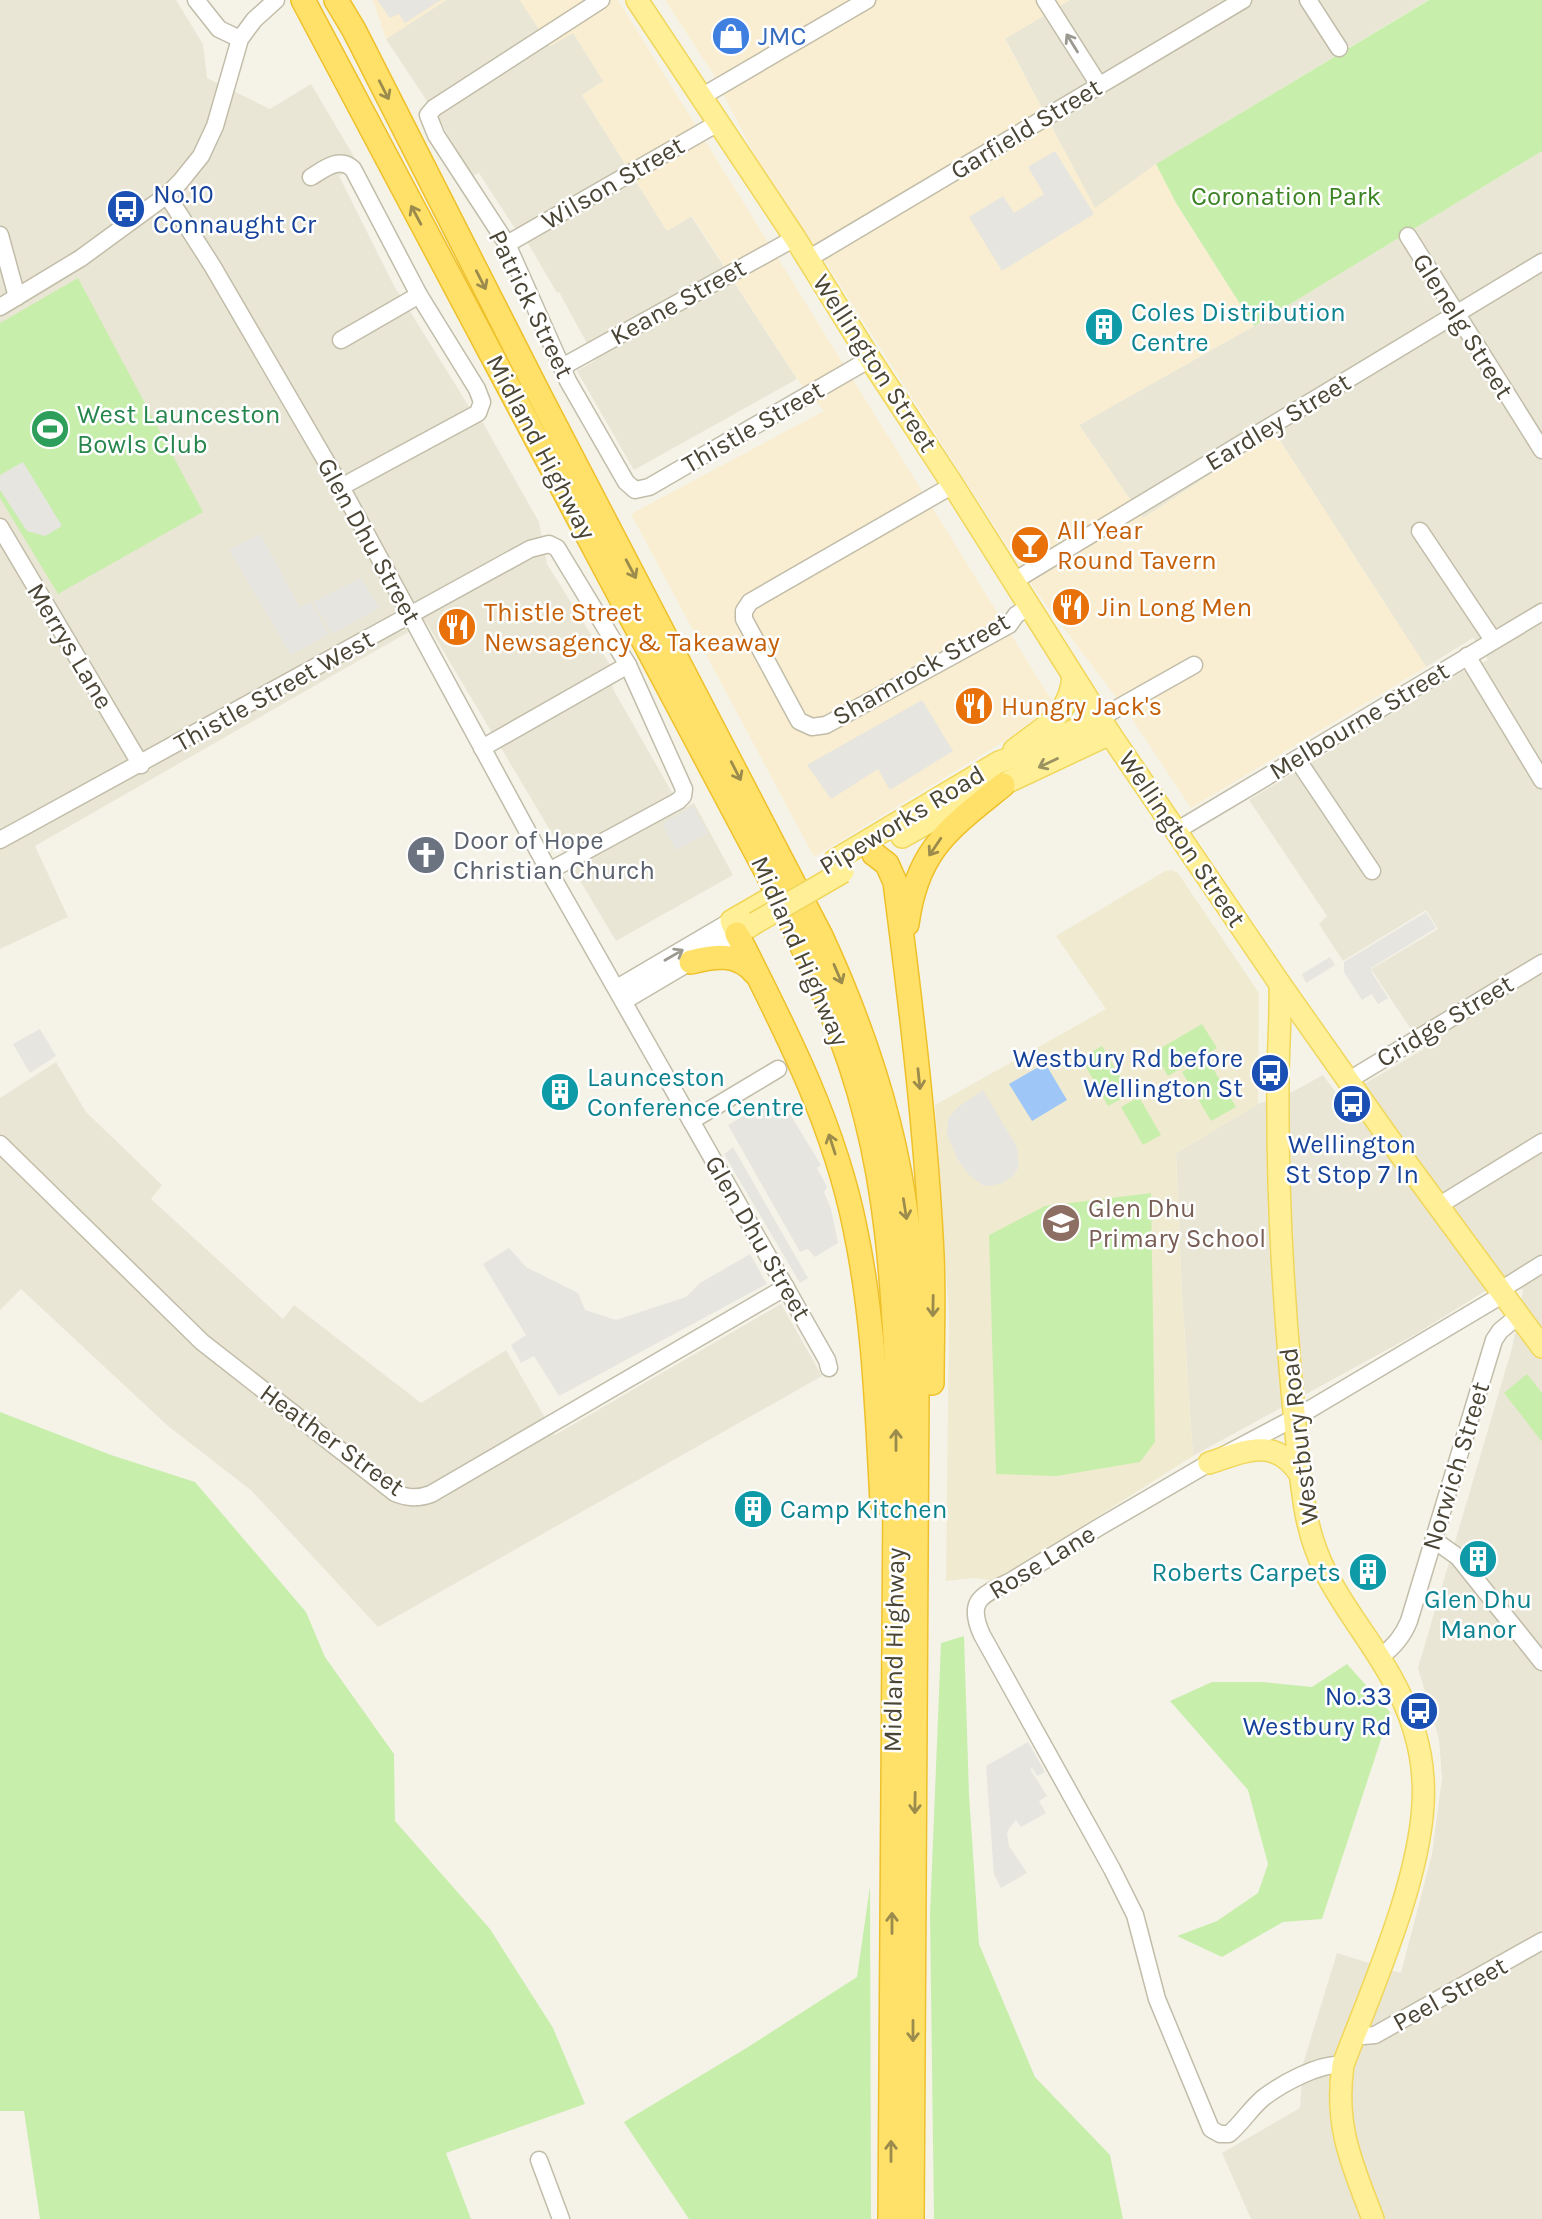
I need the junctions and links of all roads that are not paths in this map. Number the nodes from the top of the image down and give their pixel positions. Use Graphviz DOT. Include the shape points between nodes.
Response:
graph roads {
  1 [pos="196,0"];
  2 [pos="276,0"];
  3 [pos="303,0"];
  4 [pos="336,0"];
  5 [pos="353,0"];
  6 [pos="601,0"];
  7 [pos="638,0"];
  8 [pos="867,0"];
  9 [pos="1045,0"];
  10 [pos="1243,0"];
  11 [pos="1308,0"];
  12 [pos="354,30"];
  13 [pos="240,39"];
  14 [pos="1339,48"];
  15 [pos="1099,85"];
  16 [pos="701,97"];
  17 [pos="718,123"];
  18 [pos="311,177"];
  19 [pos="167,195"];
  20 [pos="0,235"];
  21 [pos="1408,236"];
  22 [pos="795,238"];
  23 [pos="507,244"];
  24 [pos="808,259"];
  25 [pos="1542,262"];
  26 [pos="419,295"];
  27 [pos="17,297"];
  28 [pos="0,307"];
  29 [pos="1455,314"];
  30 [pos="341,340"];
  31 [pos="870,359"];
  32 [pos="562,367"];
  33 [pos="1542,450"];
  34 [pos="953,485"];
  35 [pos="341,487"];
  36 [pos="635,491"];
  37 [pos="0,527"];
  38 [pos="1420,531"];
  39 [pos="1014,581"];
  40 [pos="1028,607"];
  41 [pos="1542,612"];
  42 [pos="410,616"];
  43 [pos="1493,640"];
  44 [pos="1467,656"];
  45 [pos="628,665"];
  46 [pos="1194,665"];
  47 [pos="1073,676"];
  48 [pos="1105,726"];
  49 [pos="482,748"];
  50 [pos="1297,759"];
  51 [pos="141,765"];
  52 [pos="998,771"];
  53 [pos="1542,780"];
  54 [pos="1175,831"];
  55 [pos="0,840"];
  56 [pos="874,854"];
  57 [pos="839,866"];
  58 [pos="549,871"];
  59 [pos="1371,871"];
  60 [pos="743,922"];
  61 [pos="691,962"];
  62 [pos="1542,963"];
  63 [pos="906,966"];
  64 [pos="760,978"];
  65 [pos="1280,984"];
  66 [pos="620,995"];
  67 [pos="778,1069"];
  68 [pos="1349,1080"];
  69 [pos="691,1121"];
  70 [pos="1542,1142"];
  71 [pos="0,1144"];
  72 [pos="1438,1206"];
  73 [pos="1542,1264"];
  74 [pos="786,1287"];
  75 [pos="1501,1293"];
  76 [pos="1518,1316"];
  77 [pos="1542,1347"];
  78 [pos="829,1368"];
  79 [pos="1294,1418"];
  80 [pos="1209,1463"];
  81 [pos="1300,1474"];
  82 [pos="1434,1540"];
  83 [pos="1380,1657"];
  84 [pos="1542,1661"];
  85 [pos="893,1704"];
  86 [pos="916,1768"];
  87 [pos="1542,1941"];
  88 [pos="1355,2034"];
  89 [pos="1343,2065"];
  90 [pos="539,2160"];
  91 [pos="561,2219"];
  92 [pos="890,2219"];
  93 [pos="912,2219"];
  94 [pos="1373,2219"];
  1 -- 13 [label="street" via="219,29"];
  2 -- 13 [label="street"];
  85 -- 3 [label="highway, Midland Highway, one-way" via="896,1355 891,1270 876,1163 845,1051 816,975 769,877"];
  4 -- 12 [label="highway, Midland Highway"];
  5 -- 12 [label="highway"];
  6 -- 23 [label="street, Patrick Street" via="428,115 448,155"];
  7 -- 16 [label="main road, Wellington Street"];
  8 -- 16 [label="street"];
  15 -- 9 [label="street, one-way"];
  10 -- 15 [label="street, Garfield Street"];
  11 -- 14 [label="street"];
  12 -- 86 [label="highway, Midland Highway, one-way" via="821,936 869,1053 900,1176 914,1297"];
  13 -- 19 [label="street" via="207,145"];
  15 -- 24 [label="street, Garfield Street"];
  16 -- 17 [label="main road, Wellington Street"];
  17 -- 22 [label="main road, Wellington Street"];
  17 -- 23 [label="street, Wilson Street"];
  18 -- 26 [label="street" via="340,163 353,169"];
  19 -- 27 [label="street" via="81,258"];
  19 -- 35 [label="street, Glen Dhu Street"];
  20 -- 27 [label="street"];
  21 -- 29 [label="street, Glenelg Street"];
  22 -- 24 [label="main road, Wellington Street"];
  22 -- 32 [label="street, Keane Street"];
  23 -- 32 [label="street, Patrick Street"];
  24 -- 31 [label="main road, Wellington Street"];
  25 -- 29 [label="street, Eardley Street"];
  26 -- 30 [label="street"];
  26 -- 35 [label="street" via="477,389 481,408"];
  27 -- 28 [label="street"];
  29 -- 33 [label="street, Glenelg Street"];
  29 -- 39 [label="street, Eardley Street"];
  31 -- 34 [label="main road, Wellington Street"];
  31 -- 36 [label="street, Thistle Street"];
  32 -- 36 [label="street, Patrick Street" via="625,482"];
  34 -- 39 [label="main road, Wellington Street"];
  34 -- 40 [label="street, Shamrock Street" via="750,602 744,611 744,619 799,721 812,727 826,725 1009,625"];
  35 -- 42 [label="street, Glen Dhu Street"];
  37 -- 51 [label="street, Merrys Lane"];
  38 -- 43 [label="street"];
  39 -- 40 [label="main road, Wellington Street"];
  40 -- 47 [label="main road, Wellington Street"];
  41 -- 43 [label="street, Melbourne Street"];
  42 -- 45 [label="street, Thistle Street West" via="530,548 549,544 557,548"];
  42 -- 49 [label="street, Glen Dhu Street"];
  42 -- 51 [label="street, Thistle Street West"];
  43 -- 44 [label="street, Melbourne Street"];
  44 -- 50 [label="street, Melbourne Street"];
  44 -- 53 [label="street"];
  45 -- 49 [label="street"];
  45 -- 58 [label="street" via="682,782 683,796"];
  46 -- 48 [label="street, Pipeworks Road"];
  47 -- 48 [label="main road, Wellington Street"];
  47 -- 52 [label="main road" via="1070,697 1062,710"];
  48 -- 52 [label="main road, Pipeworks Road"];
  48 -- 54 [label="main road, Wellington Street"];
  49 -- 58 [label="street, Glen Dhu Street"];
  50 -- 54 [label="street, Melbourne Street"];
  50 -- 59 [label="street"];
  51 -- 55 [label="street, Thistle Street West"];
  52 -- 56 [label="main road, Pipeworks Road" via="963,803"];
  52 -- 57 [label="main road, Pipeworks Road"];
  52 -- 63 [label="highway, one-way" via="927,860 910,905"];
  54 -- 65 [label="main road, Wellington Street"];
  56 -- 57 [label="main road, Pipeworks Road"];
  56 -- 63 [label="highway" via="893,874"];
  57 -- 60 [label="main road, Pipeworks Road, bridge"];
  57 -- 60 [label="main road, Pipeworks Road" via="769,900"];
  58 -- 66 [label="street, Glen Dhu Street"];
  60 -- 61 [label="street, Pipeworks Road"];
  60 -- 64 [label="highway"];
  66 -- 60 [label="street, Pipeworks Road, one-way"];
  61 -- 64 [label="highway" via="729,957"];
  61 -- 66 [label="street, Pipeworks Road"];
  62 -- 68 [label="street, Cridge Street"];
  63 -- 86 [label="highway, one-way" via="924,1133 933,1291 927,1617"];
  85 -- 64 [label="highway, one-way" via="873,1360 863,1269 845,1188 820,1108"];
  65 -- 68 [label="main road, Wellington Street"];
  65 -- 79 [label="main road, Westbury Road" via="1279,1192"];
  66 -- 69 [label="street, Glen Dhu Street"];
  67 -- 69 [label="street"];
  68 -- 72 [label="main road, Wellington Street"];
  69 -- 74 [label="street, Glen Dhu Street"];
  70 -- 72 [label="street"];
  71 -- 74 [label="street, Heather Street" via="202,1342 395,1493 408,1498 431,1494"];
  72 -- 75 [label="main road, Wellington Street"];
  73 -- 75 [label="street, Rose Lane"];
  74 -- 78 [label="street, Glen Dhu Street"];
  75 -- 76 [label="main road, Wellington Street"];
  75 -- 79 [label="street, Rose Lane"];
  76 -- 77 [label="main road, Wellington Street"];
  76 -- 82 [label="street, Norwich Street" via="1494,1339"];
  79 -- 80 [label="street, Rose Lane"];
  79 -- 81 [label="main road, Westbury Road"];
  80 -- 81 [label="main road" via="1267,1449 1286,1457"];
  80 -- 89 [label="street, Rose Lane" via="989,1592 974,1612 982,1635 1135,1915 1157,1999 1211,2129 1229,2134 1273,2092 1313,2071"];
  81 -- 83 [label="main road, Westbury Road" via="1313,1546 1324,1572"];
  82 -- 83 [label="street, Norwich Street" via="1404,1633"];
  82 -- 84 [label="street" via="1458,1557"];
  83 -- 88 [label="main road, Westbury Road" via="1413,1721 1422,1759 1423,1800 1408,1881"];
  92 -- 85 [label="highway, Midland Highway, one-way"];
  86 -- 93 [label="highway, Midland Highway, one-way"];
  87 -- 88 [label="street, Peel Street" via="1375,2035"];
  88 -- 89 [label="main road, Westbury Road"];
  89 -- 94 [label="main road, Westbury Road" via="1342,2128"];
  90 -- 91 [label="street"];
}
